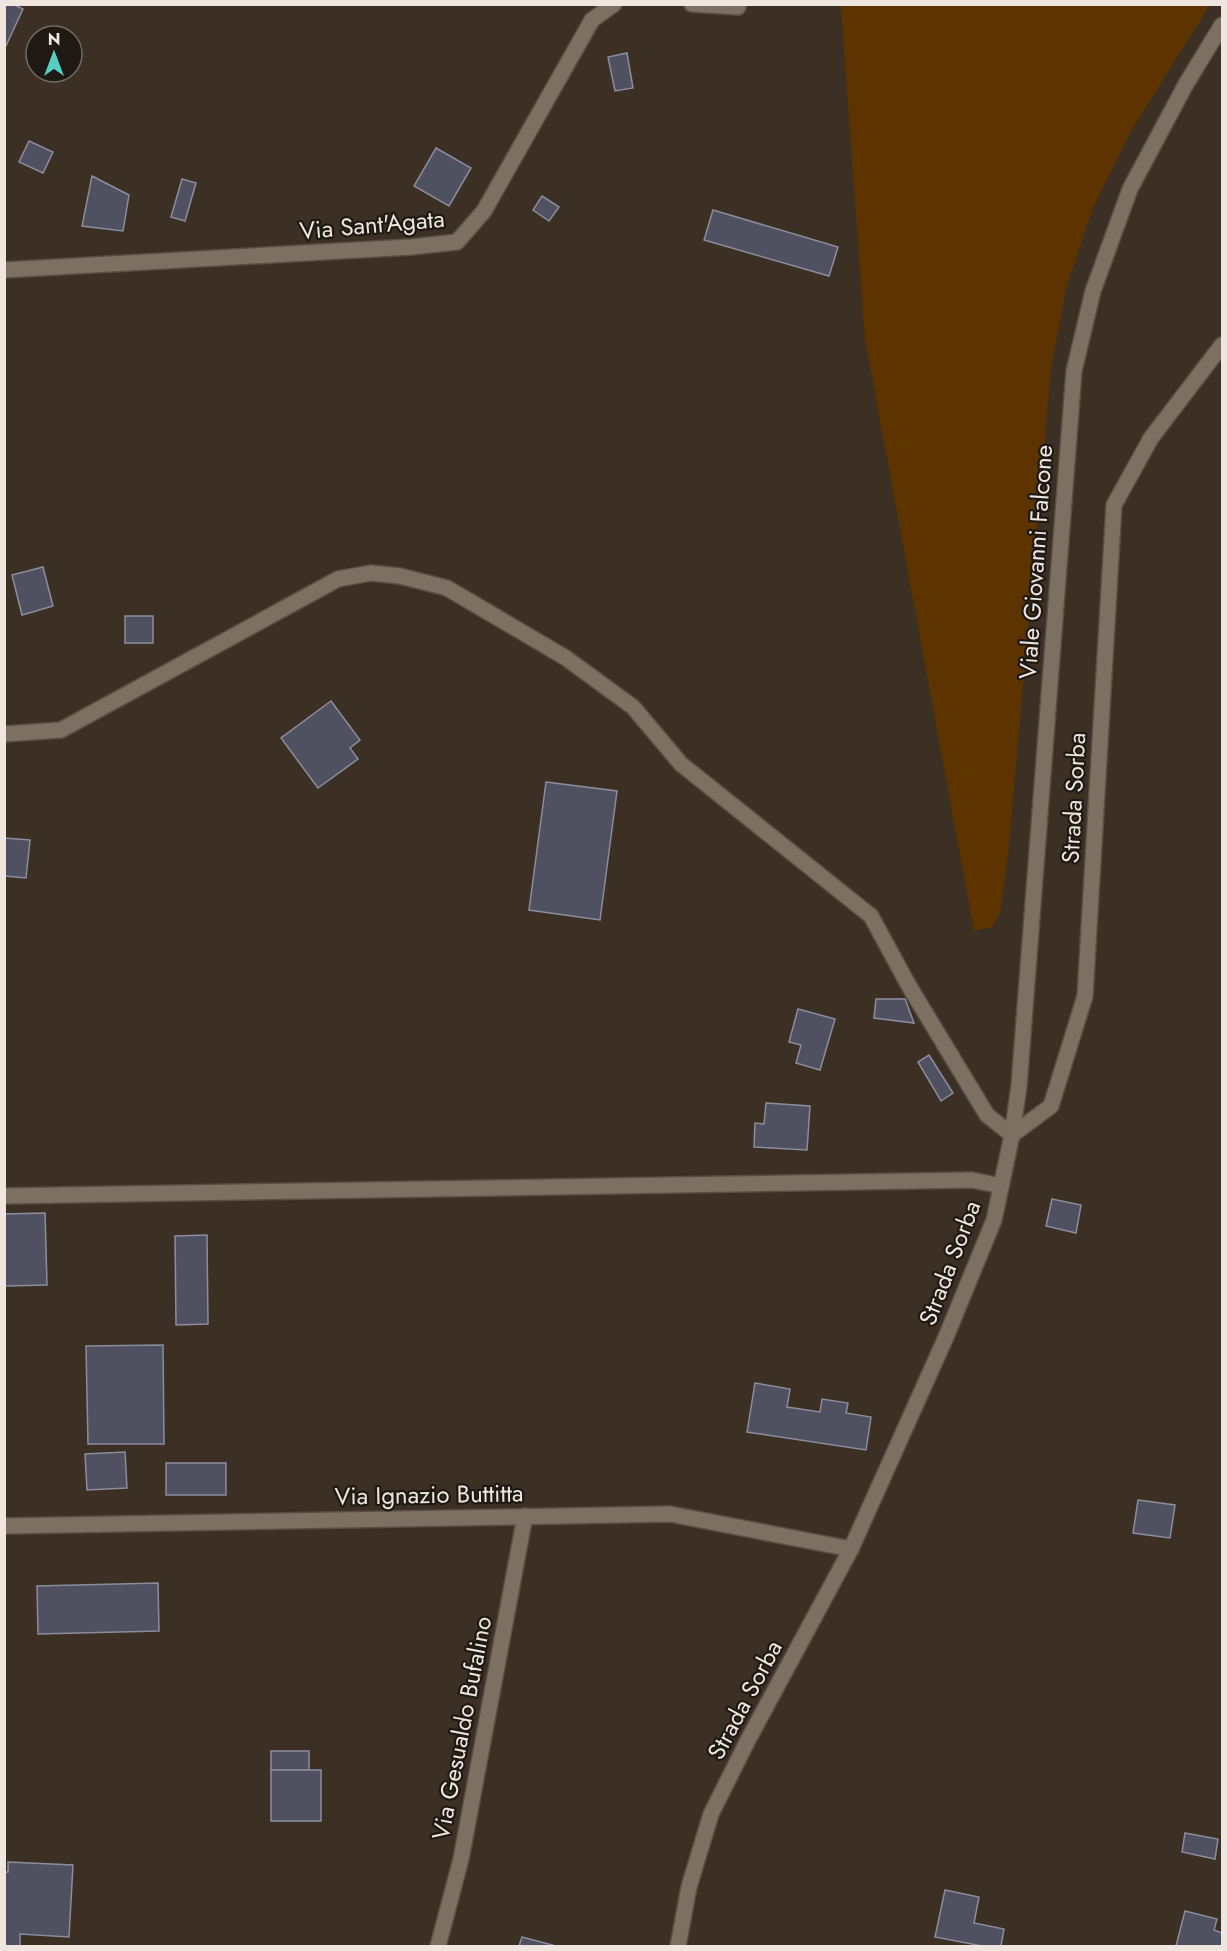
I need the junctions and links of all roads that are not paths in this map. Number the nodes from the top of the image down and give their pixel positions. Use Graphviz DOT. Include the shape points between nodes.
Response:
graph roads {
  1 [pos="614,4"];
  2 [pos="692,4"];
  3 [pos="738,7"];
  4 [pos="1222,25"];
  5 [pos="4,270"];
  6 [pos="1222,345"];
  7 [pos="4,734"];
  8 [pos="1012,1135"];
  9 [pos="1001,1186"];
  10 [pos="4,1196"];
  11 [pos="525,1516"];
  12 [pos="4,1526"];
  13 [pos="851,1549"];
  14 [pos="438,1947"];
  15 [pos="678,1947"];
  1 -- 5 [label="street, Via Sant'Agata" via="591,20 484,211 457,242"];
  2 -- 3 [label="street"];
  4 -- 8 [label="street, Viale Giovanni Falcone" via="1130,189 1093,291 1074,371 1019,1086"];
  6 -- 8 [label="street, Strada Sorba" via="1151,438 1114,505 1085,996 1051,1106"];
  7 -- 8 [label="street" via="61,730 338,579 370,573 447,588 567,658 633,707 681,764 870,916 987,1115"];
  8 -- 9 [label="street, Strada Sorba"];
  9 -- 10 [label="street" via="972,1180"];
  9 -- 13 [label="street, Strada Sorba" via="994,1220 981,1252"];
  11 -- 12 [label="street, Via Ignazio Buttitta"];
  11 -- 13 [label="street, Via Ignazio Buttitta" via="670,1514"];
  11 -- 14 [label="street, Via Gesualdo Bufalino" via="461,1859"];
  13 -- 15 [label="street, Strada Sorba" via="711,1814 689,1887"];
}
